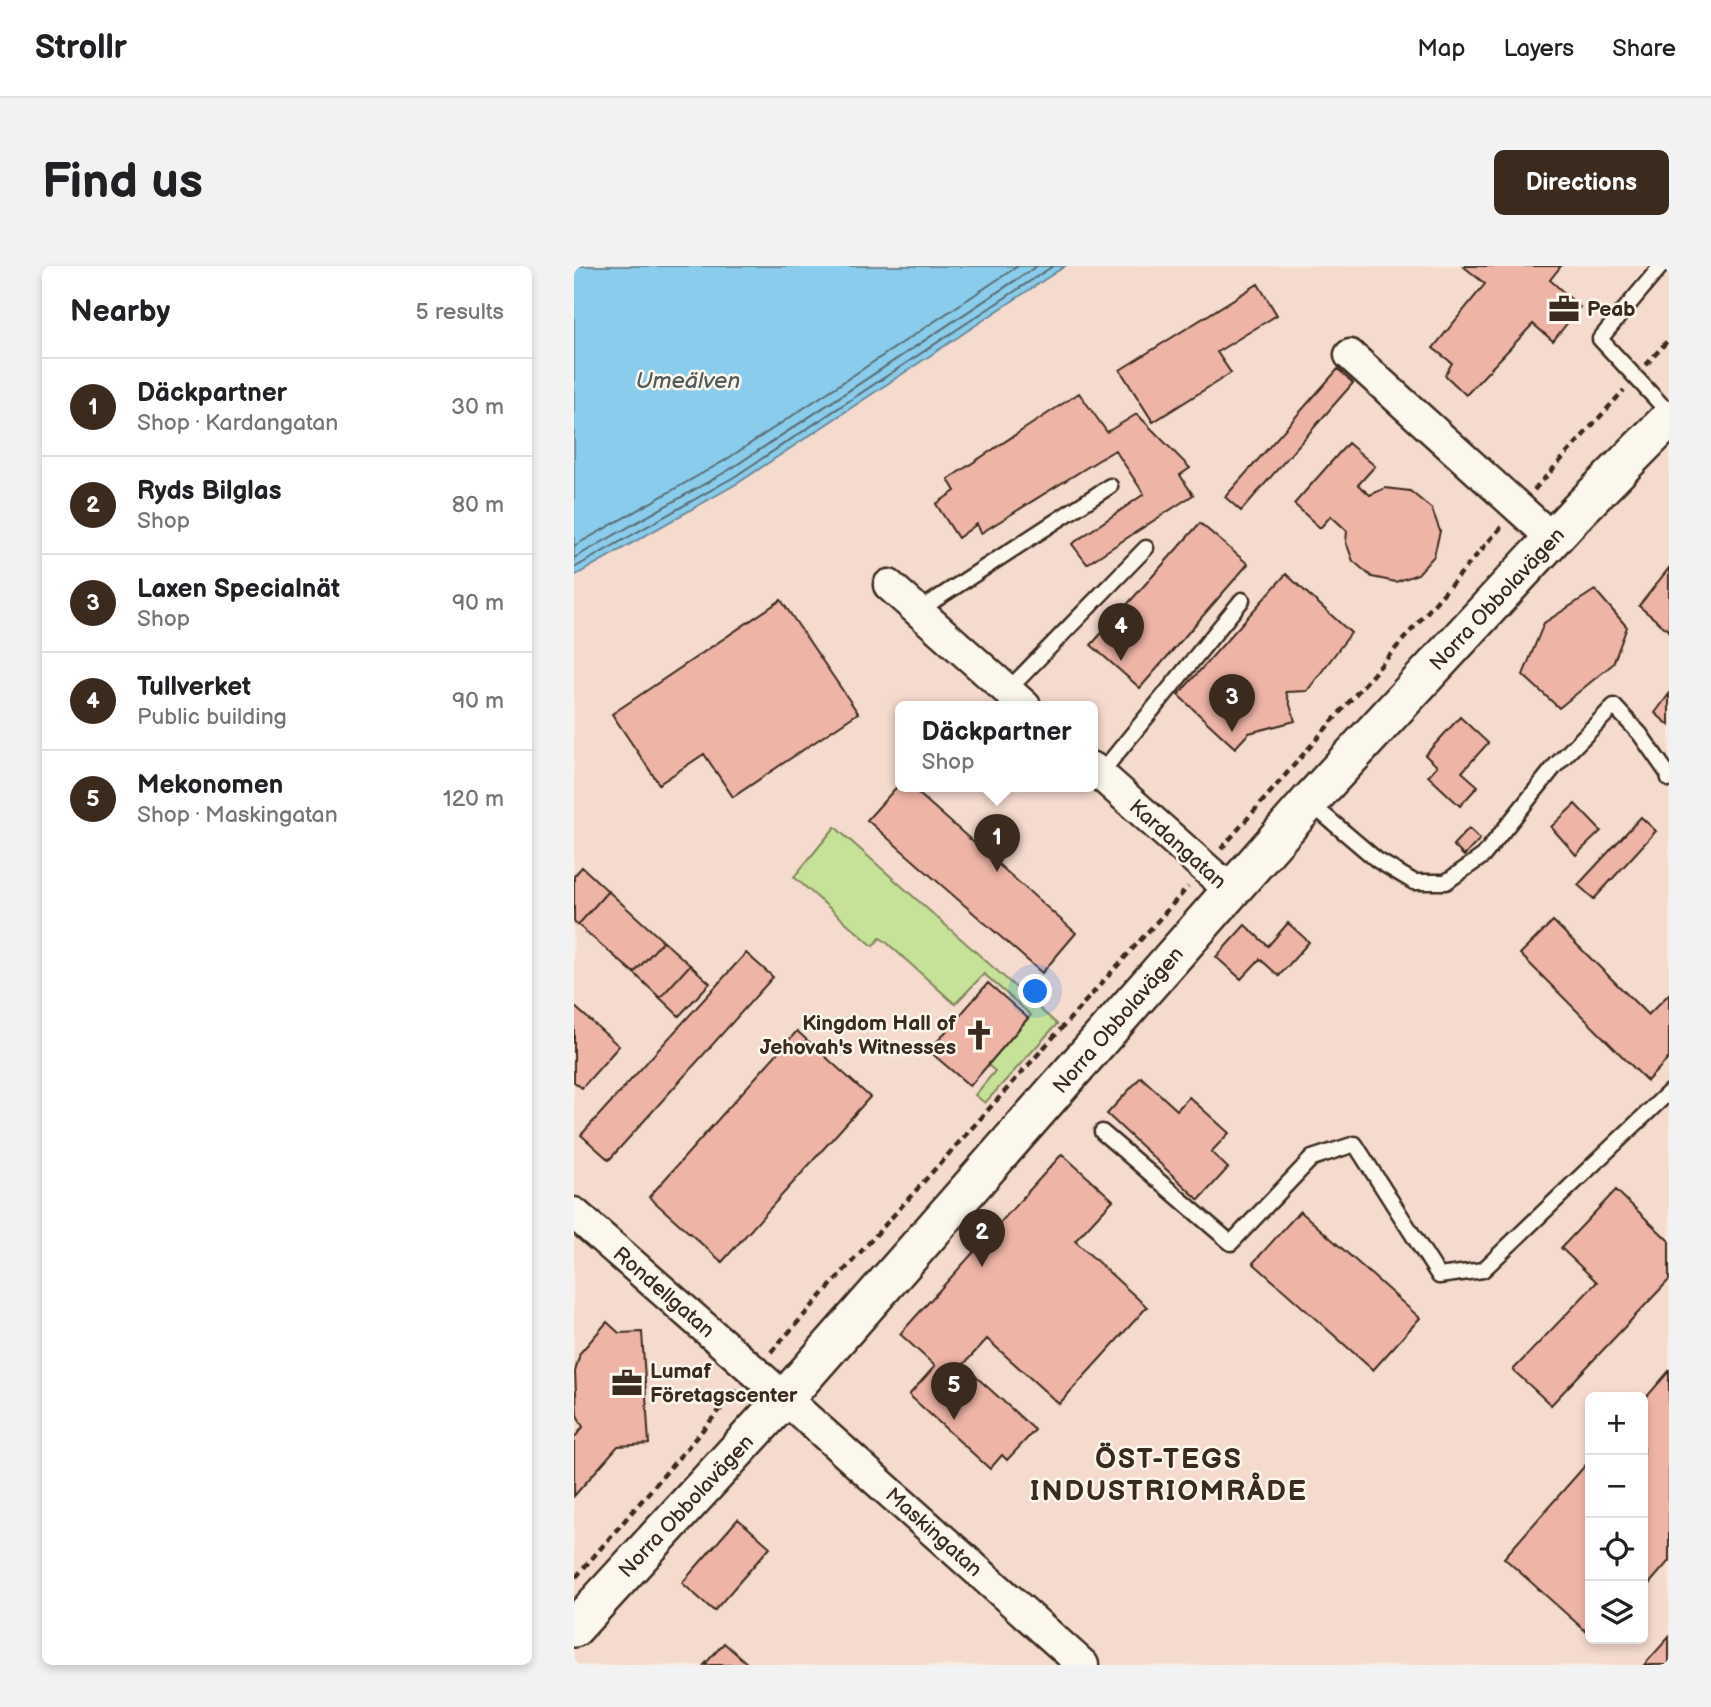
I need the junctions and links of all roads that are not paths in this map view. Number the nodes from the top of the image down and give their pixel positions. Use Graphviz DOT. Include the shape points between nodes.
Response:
graph roads {
  1 [pos="1661,266"];
  2 [pos="1350,355"];
  3 [pos="1669,413"];
  4 [pos="1669,419"];
  5 [pos="1110,485"];
  6 [pos="1553,538"];
  7 [pos="1146,548"];
  8 [pos="889,585"];
  9 [pos="1242,600"];
  10 [pos="918,611"];
  11 [pos="1016,698"];
  12 [pos="1098,769"];
  13 [pos="1098,773"];
  14 [pos="1669,779"];
  15 [pos="1309,802"];
  16 [pos="1218,880"];
  17 [pos="1669,1092"];
  18 [pos="1102,1132"];
  19 [pos="574,1213"];
  20 [pos="785,1398"];
  21 [pos="574,1628"];
  22 [pos="1083,1665"];
  1 -- 3 [label="lane" via="1600,339"];
  2 -- 6 [label="street"];
  4 -- 6 [label="street, Norra Obbolavägen"];
  5 -- 10 [label="lane"];
  6 -- 15 [label="street, Norra Obbolavägen"];
  7 -- 11 [label="lane"];
  8 -- 10 [label="street"];
  9 -- 12 [label="lane"];
  10 -- 11 [label="street"];
  13 -- 16 [label="street, Kardangatan"];
  14 -- 15 [label="lane" via="1640,734 1614,706 1555,766 1483,856 1446,881 1414,882 1377,860"];
  15 -- 16 [label="street, Norra Obbolavägen"];
  16 -- 20 [label="street, Norra Obbolavägen"];
  17 -- 18 [label="lane" via="1483,1270 1438,1276 1355,1144 1312,1158 1231,1243"];
  19 -- 20 [label="street, Rondellgatan"];
  20 -- 21 [label="street, Norra Obbolavägen"];
  20 -- 22 [label="street, Maskingatan"];
}
